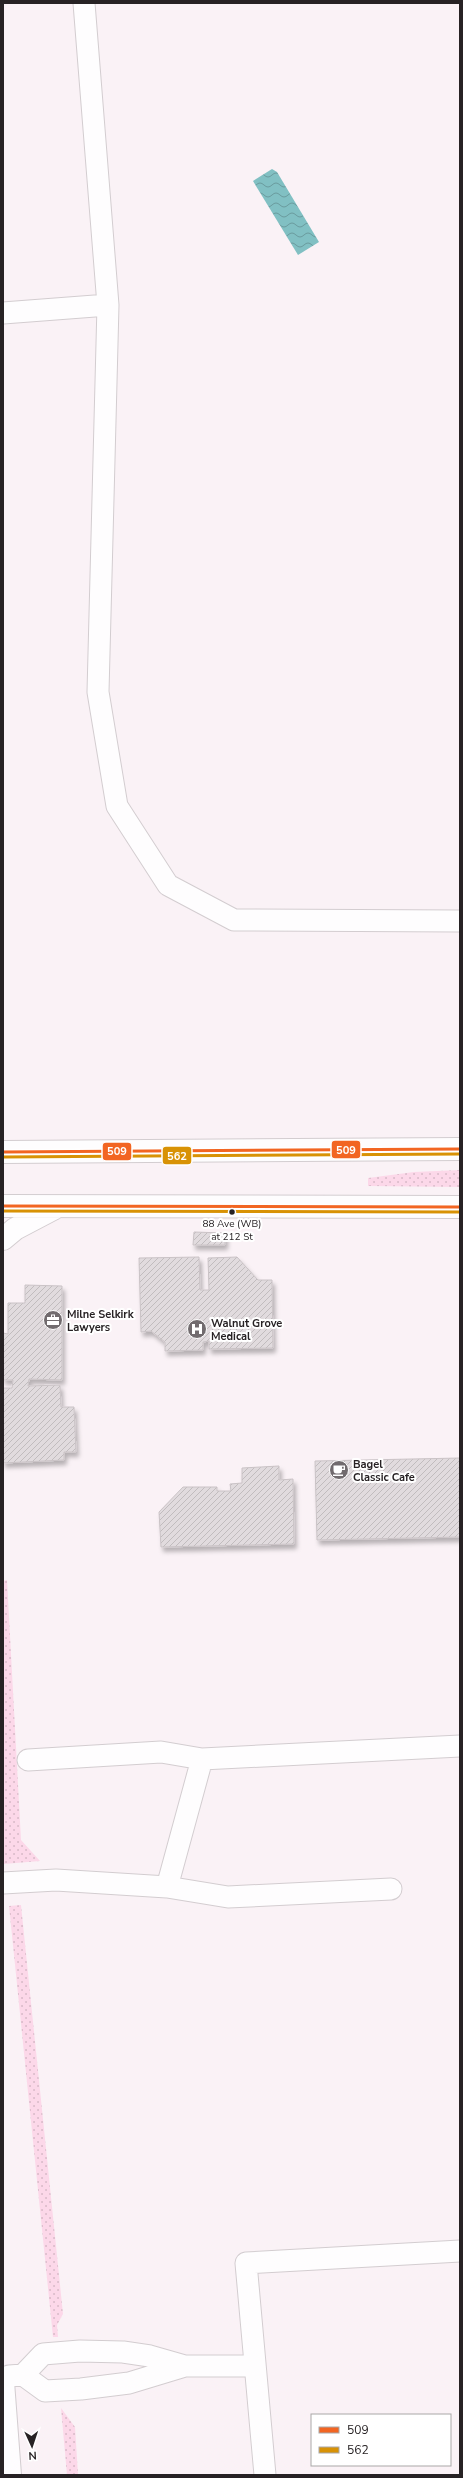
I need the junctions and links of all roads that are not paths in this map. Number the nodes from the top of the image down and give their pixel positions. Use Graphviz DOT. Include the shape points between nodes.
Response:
graph roads {
  1 [pos="84,3"];
  2 [pos="108,305"];
  3 [pos="3,313"];
  4 [pos="460,921"];
  5 [pos="460,1149"];
  6 [pos="3,1152"];
  7 [pos="3,1206"];
  8 [pos="59,1206"];
  9 [pos="460,1207"];
  10 [pos="3,1239"];
  11 [pos="460,1746"];
  12 [pos="202,1759"];
  13 [pos="28,1760"];
  14 [pos="3,1884"];
  15 [pos="167,1886"];
  16 [pos="391,1889"];
  17 [pos="460,2251"];
  18 [pos="185,2366"];
  19 [pos="254,2366"];
  20 [pos="10,2378"];
  21 [pos="10,2475"];
  22 [pos="265,2475"];
  1 -- 2 [label="lane"];
  2 -- 3 [label="lane"];
  2 -- 4 [label="lane" via="98,692 117,806 168,885 234,920"];
  5 -- 6 [label="main road"];
  7 -- 8 [label="main road"];
  8 -- 9 [label="main road"];
  8 -- 10 [label="main road" via="15,1229"];
  11 -- 12 [label="lane"];
  12 -- 13 [label="lane" via="161,1752"];
  12 -- 15 [label="lane"];
  14 -- 15 [label="lane" via="56,1880"];
  15 -- 16 [label="lane" via="228,1897"];
  17 -- 19 [label="lane" via="246,2263"];
  18 -- 19 [label="lane"];
  18 -- 20 [label="lane" via="129,2383 67,2390 45,2391"];
  18 -- 20 [label="lane" via="150,2356 80,2351 43,2354"];
  19 -- 22 [label="lane"];
  20 -- 21 [label="main road"];
}
